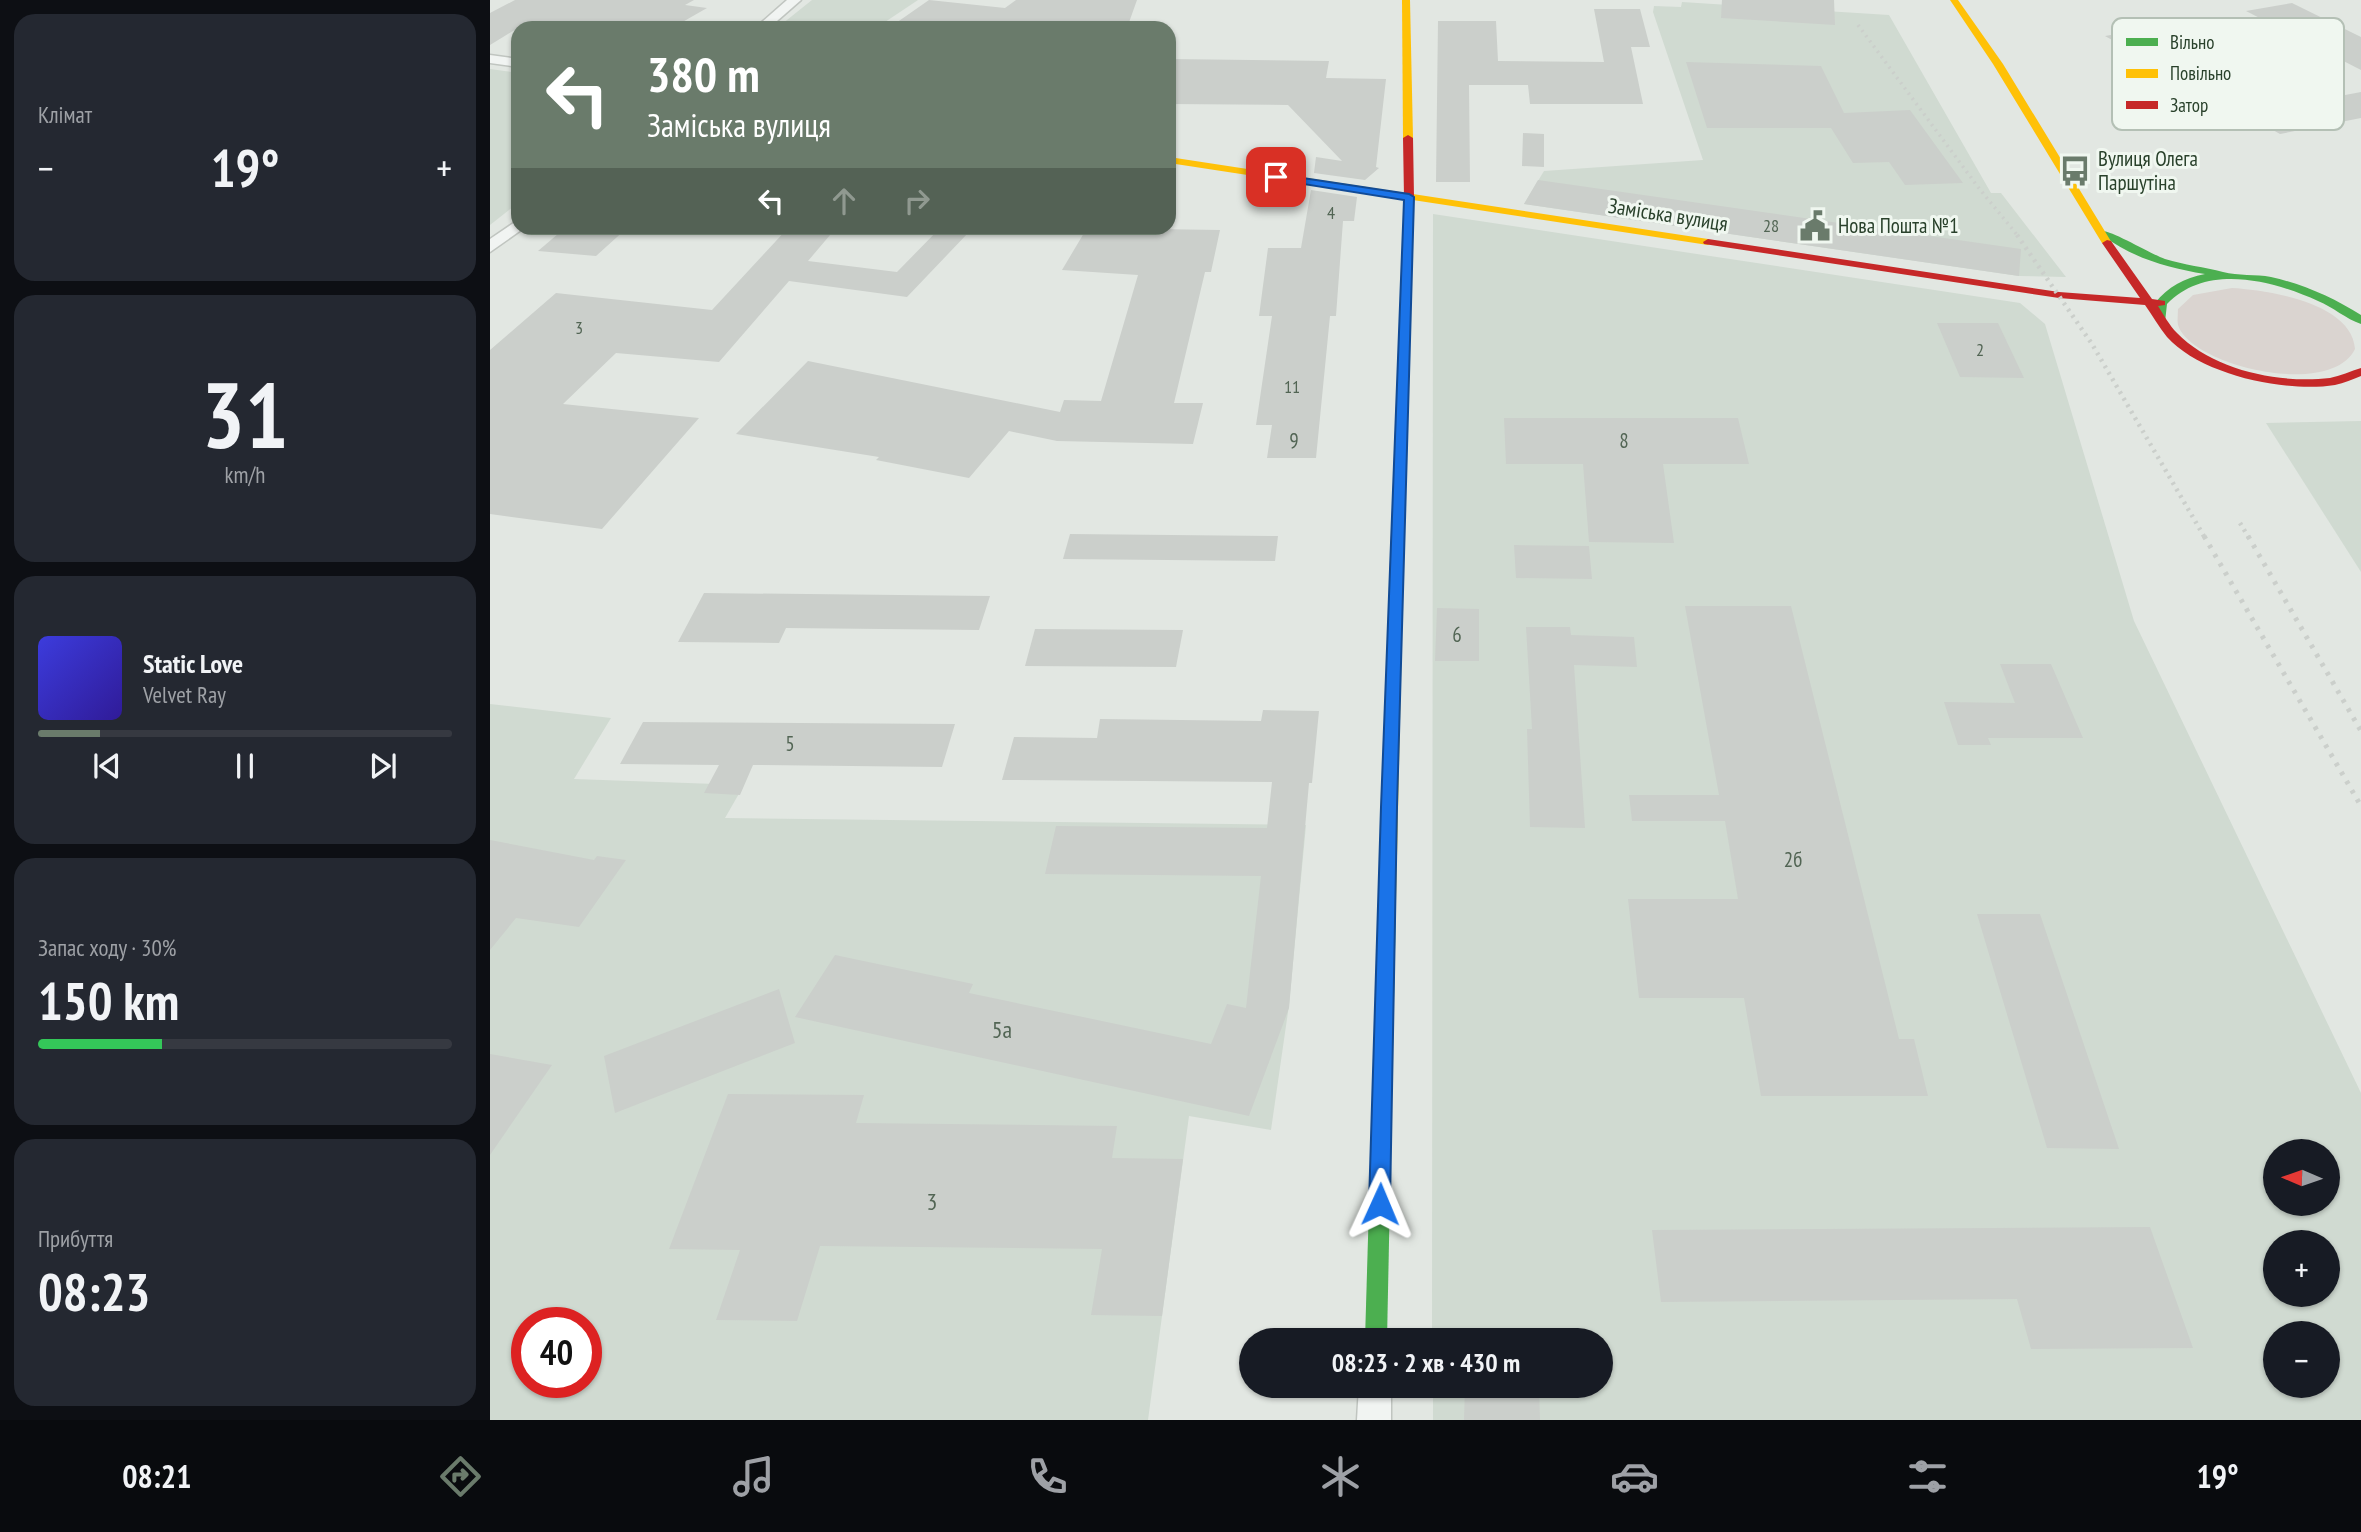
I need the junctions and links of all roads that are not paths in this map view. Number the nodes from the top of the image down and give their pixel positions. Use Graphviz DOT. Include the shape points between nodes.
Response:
graph roads {
  1 [pos="795,0"];
  2 [pos="1406,0"];
  3 [pos="1954,0"];
  4 [pos="770,21"];
  5 [pos="490,59"];
  6 [pos="511,61"];
  7 [pos="1176,161"];
  8 [pos="1409,197"];
  9 [pos="2093,222"];
  10 [pos="511,230"];
  11 [pos="490,247"];
  12 [pos="2252,278"];
  13 [pos="2308,291"];
  14 [pos="2155,303"];
  15 [pos="2359,316"];
  16 [pos="2361,372"];
  17 [pos="1376,1328"];
  18 [pos="1375,1398"];
  19 [pos="1374,1420"];
  1 -- 4 [label="street"];
  2 -- 8 [label="street"];
  3 -- 9 [label="street"];
  5 -- 6 [label="street"];
  7 -- 8 [label="street, Заміська вулиця"];
  8 -- 14 [label="street, Заміська вулиця" via="2059,295"];
  8 -- 17 [label="street"];
  9 -- 12 [label="street" via="2112,239 2148,258"];
  9 -- 14 [label="street"];
  10 -- 11 [label="street"];
  12 -- 13 [label="street"];
  12 -- 14 [label="street" via="2192,282"];
  13 -- 15 [label="street"];
  14 -- 16 [label="street" via="2172,335 2196,354 2244,373 2311,383"];
  18 -- 19 [label="street"];
}
